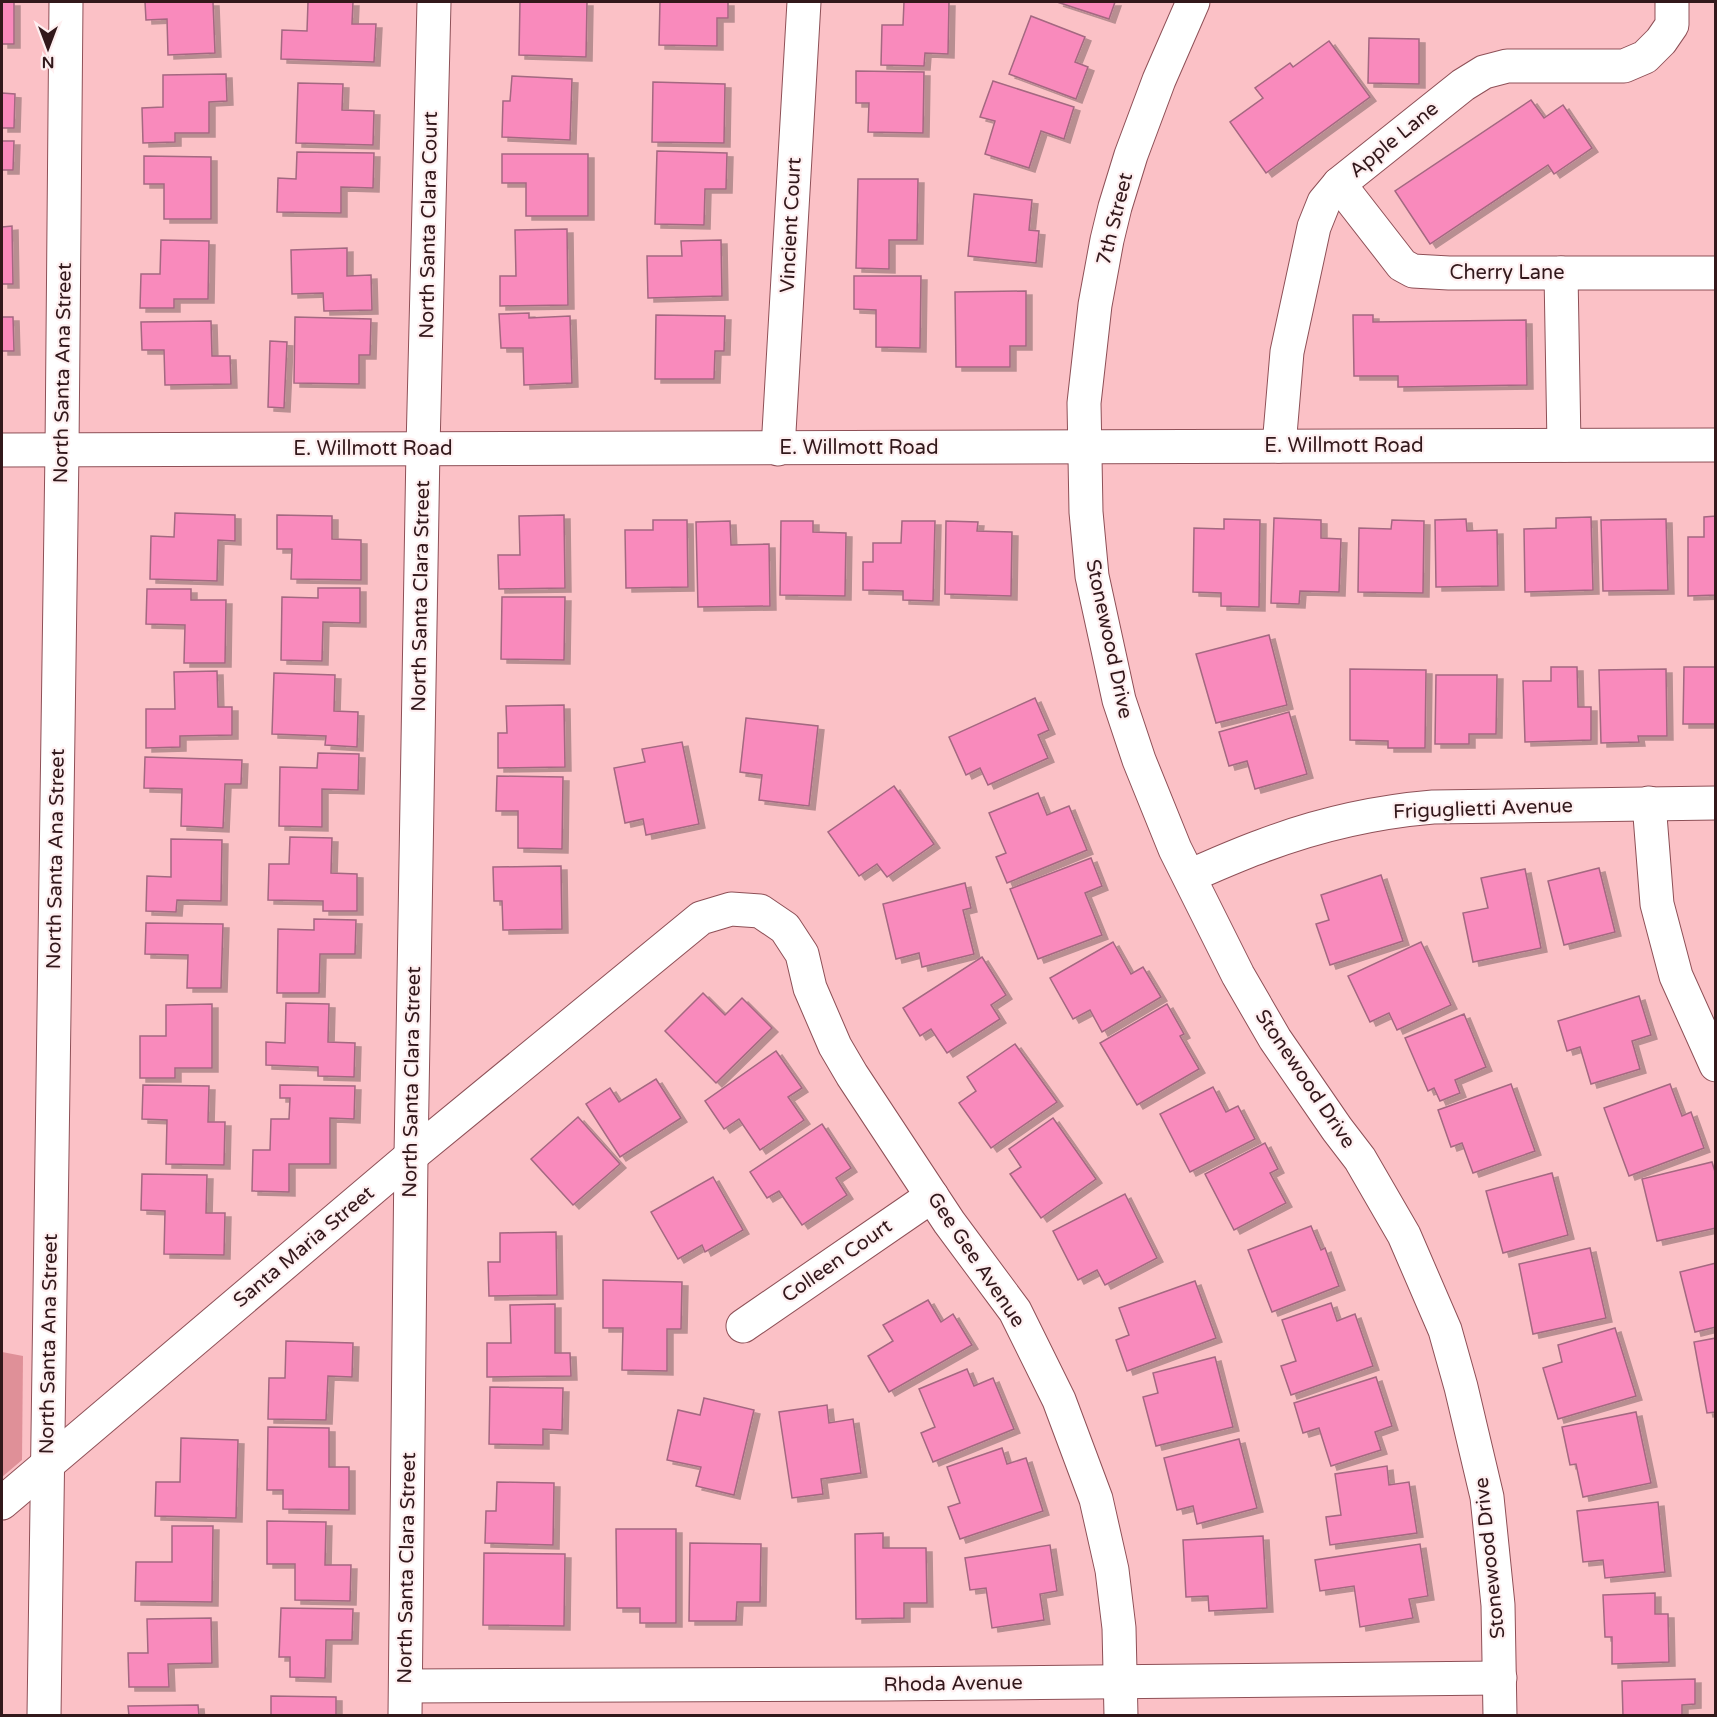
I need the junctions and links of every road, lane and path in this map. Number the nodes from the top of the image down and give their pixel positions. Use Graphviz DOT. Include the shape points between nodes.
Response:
graph roads {
  1 [pos="66,2"];
  2 [pos="434,2"];
  3 [pos="804,2"];
  4 [pos="1193,2"];
  5 [pos="1672,2"];
  6 [pos="1340,184"];
  7 [pos="1561,273"];
  8 [pos="1716,273"];
  9 [pos="1564,445"];
  10 [pos="1716,445"];
  11 [pos="1280,446"];
  12 [pos="1084,447"];
  13 [pos="423,448"];
  14 [pos="778,449"];
  15 [pos="2,450"];
  16 [pos="62,450"];
  17 [pos="1716,803"];
  18 [pos="1649,804"];
  19 [pos="1189,876"];
  20 [pos="760,911"];
  21 [pos="1716,1065"];
  22 [pos="411,1156"];
  23 [pos="932,1196"];
  24 [pos="743,1326"];
  25 [pos="48,1464"];
  26 [pos="2,1503"];
  27 [pos="1500,1678"];
  28 [pos="1120,1682"];
  29 [pos="406,1701"];
  30 [pos="44,1716"];
  31 [pos="1120,1716"];
  32 [pos="1500,1716"];
  1 -- 16 [label="street, North Santa Ana Street"];
  2 -- 13 [label="street, North Santa Clara Court"];
  3 -- 14 [label="street, Vincient Court"];
  4 -- 12 [label="street, 7th Street" via="1159,80 1115,207 1095,305 1084,403"];
  5 -- 6 [label="street, Apple Lane" via="1672,26 1645,57 1624,66 1507,66 1484,72"];
  6 -- 7 [label="street, Cherry Lane" via="1402,265 1413,271"];
  6 -- 11 [label="street, Apple Lane" via="1324,202 1314,227 1287,352"];
  7 -- 8 [label="street, Cherry Lane"];
  7 -- 9 [label="street"];
  9 -- 10 [label="street, E. Willmott Road"];
  9 -- 11 [label="street, E. Willmott Road"];
  11 -- 12 [label="street, E. Willmott Road"];
  12 -- 14 [label="street, E. Willmott Road"];
  12 -- 19 [label="street, Stonewood Drive" via="1092,576 1111,669 1139,760"];
  13 -- 14 [label="street, E. Willmott Road"];
  13 -- 16 [label="street, E. Willmott Road"];
  13 -- 22 [label="street, North Santa Clara Street"];
  15 -- 16 [label="street, E. Willmott Road"];
  16 -- 25 [label="street, North Santa Ana Street"];
  17 -- 18 [label="street, Friguglietti Avenue"];
  18 -- 19 [label="street, Friguglietti Avenue" via="1404,809 1312,829"];
  18 -- 21 [label="street" via="1657,904 1676,976"];
  19 -- 27 [label="street, Stonewood Drive" via="1275,1039 1360,1159 1404,1235 1444,1330 1487,1497 1498,1605"];
  20 -- 22 [label="street, Santa Maria Street" via="731,909 701,918"];
  20 -- 23 [label="street, Gee Gee Avenue" via="785,928 802,954 810,988 835,1046"];
  22 -- 25 [label="street, Santa Maria Street"];
  22 -- 29 [label="street, North Santa Clara Street"];
  23 -- 24 [label="street, Colleen Court"];
  23 -- 28 [label="street, Gee Gee Avenue" via="1016,1311 1059,1400 1099,1509 1119,1628"];
  25 -- 26 [label="street, Santa Maria Street"];
  25 -- 30 [label="street, North Santa Ana Street"];
  27 -- 28 [label="street, Rhoda Avenue"];
  27 -- 32 [label="street, Stonewood Drive"];
  28 -- 29 [label="street, Rhoda Avenue" via="886,1684"];
  28 -- 31 [label="street, Gee Gee Avenue"];
}
